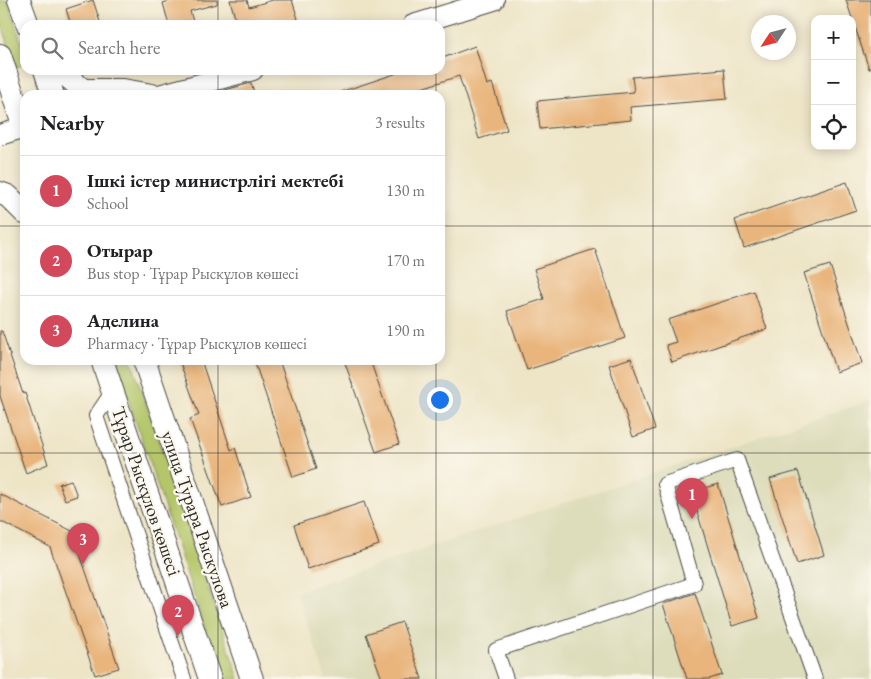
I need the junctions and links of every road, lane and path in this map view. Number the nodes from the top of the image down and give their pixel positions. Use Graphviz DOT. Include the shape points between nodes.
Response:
graph roads {
  1 [pos="19,0"];
  2 [pos="494,0"];
  3 [pos="26,20"];
  4 [pos="429,20"];
  5 [pos="0,55"];
  6 [pos="47,75"];
  7 [pos="66,75"];
  8 [pos="234,75"];
  9 [pos="51,90"];
  10 [pos="83,90"];
  11 [pos="83,90"];
  12 [pos="123,90"];
  13 [pos="179,90"];
  14 [pos="20,114"];
  15 [pos="20,130"];
  16 [pos="0,135"];
  17 [pos="0,193"];
  18 [pos="20,208"];
  19 [pos="104,365"];
  20 [pos="146,365"];
  21 [pos="113,391"];
  22 [pos="179,678"];
  23 [pos="210,679"];
  24 [pos="252,679"];
  25 [pos="506,679"];
  26 [pos="815,679"];
  1 -- 3 [label="main road"];
  2 -- 4 [label="main road"];
  5 -- 14 [label="main road"];
  6 -- 9 [label="main road"];
  7 -- 11 [label="main road"];
  8 -- 13 [label="main road"];
  10 -- 12 [label="main road"];
  15 -- 16 [label="main road"];
  17 -- 18 [label="main road"];
  19 -- 21 [label="main road, Тұрар Рыскұлов көшесі"];
  20 -- 24 [label="main road, улица Турара Рыскулова"];
  21 -- 22 [label="street" via="96,416"];
  21 -- 23 [label="main road, Тұрар Рыскұлов көшесі"];
  25 -- 26 [label="street" via="496,650 694,584 665,484 737,460"];
}
